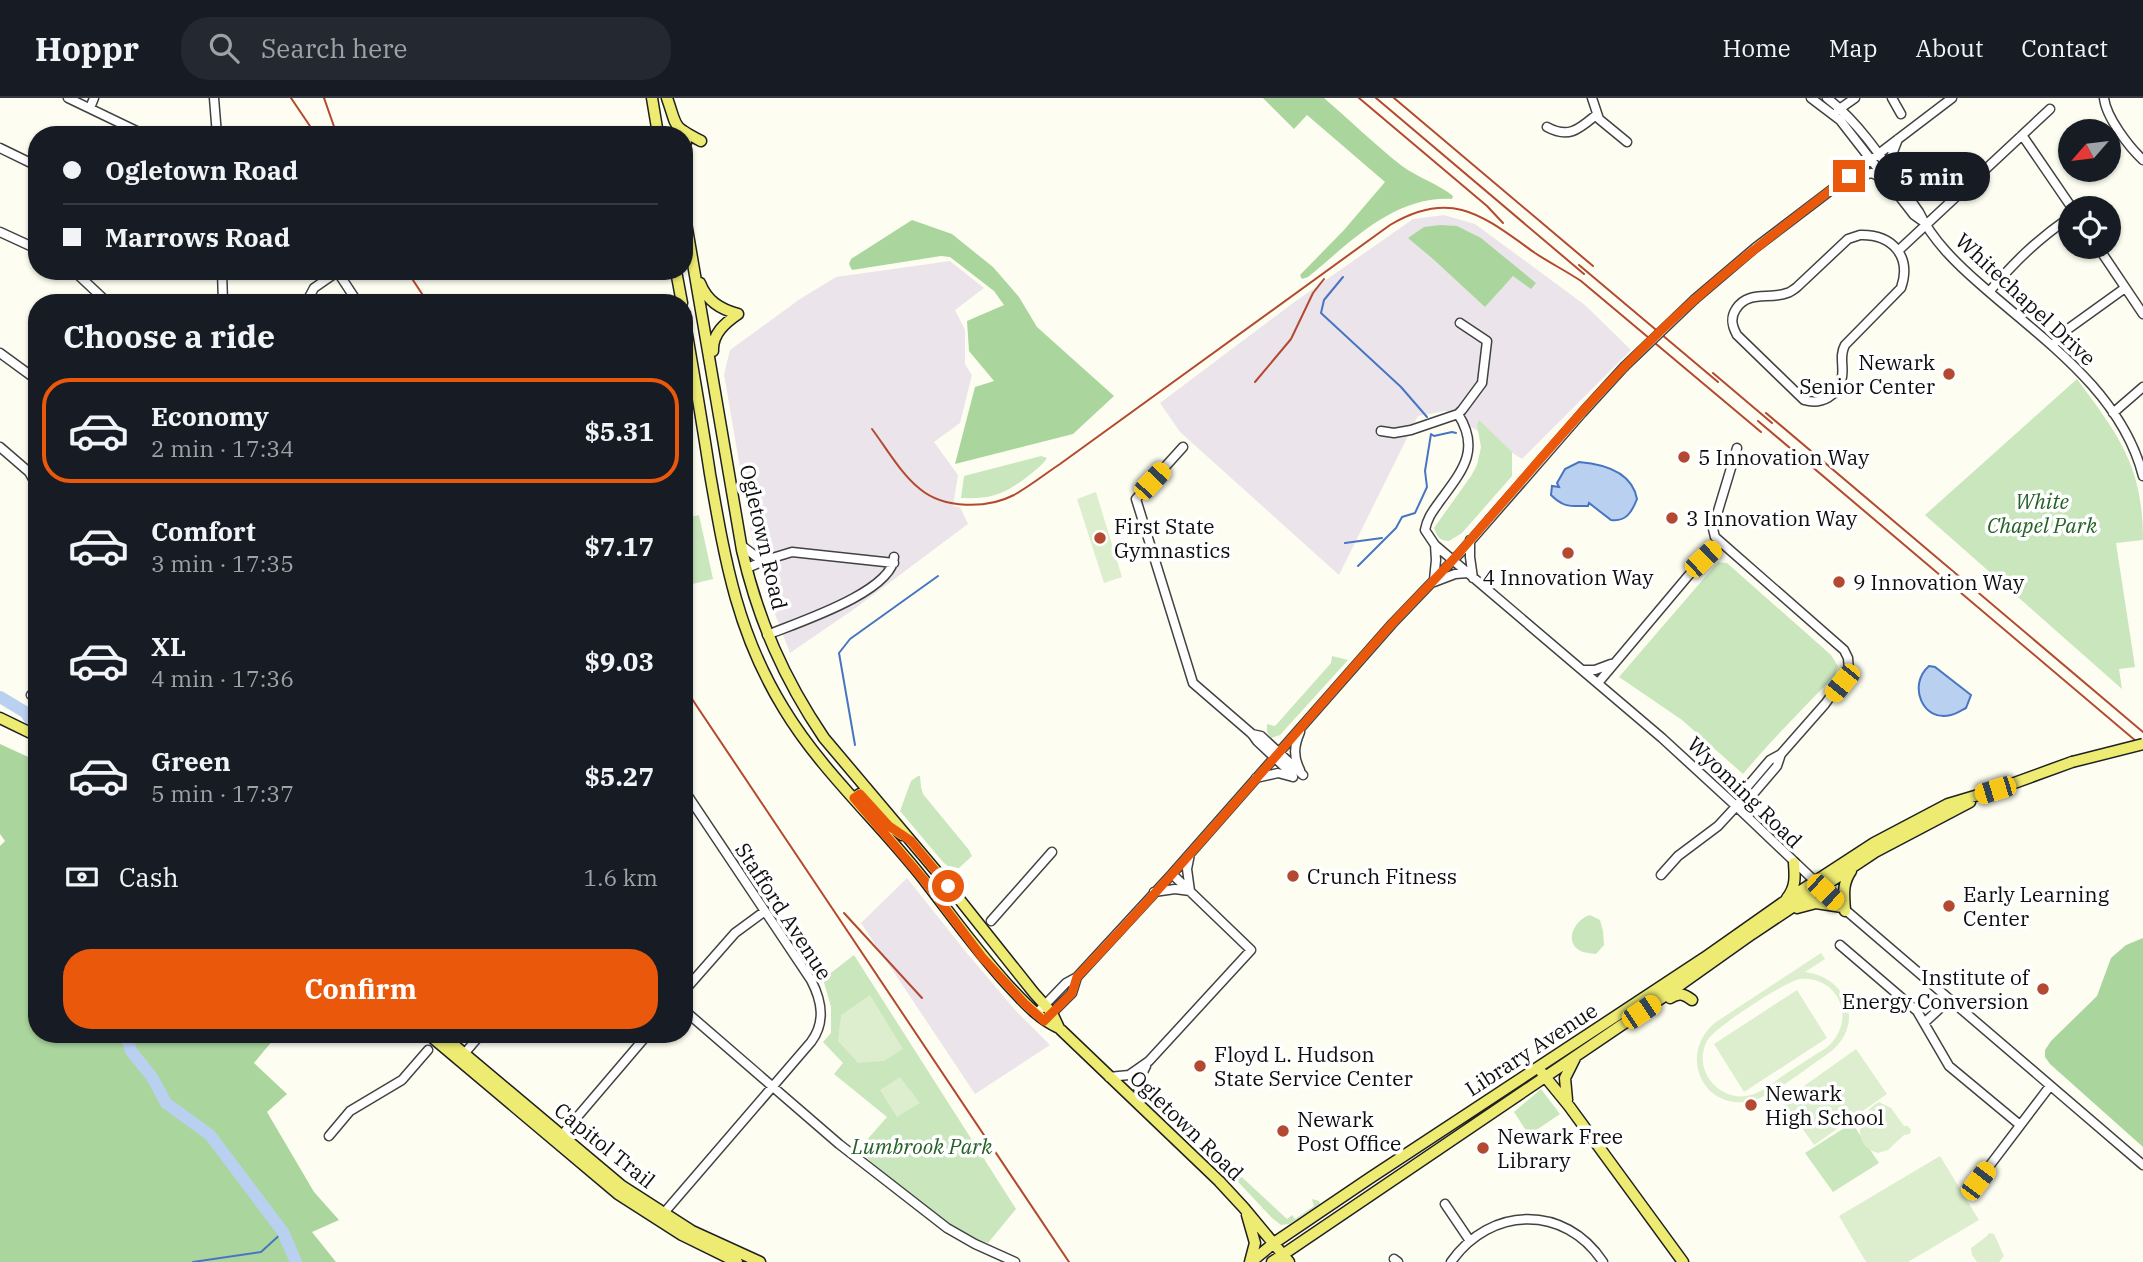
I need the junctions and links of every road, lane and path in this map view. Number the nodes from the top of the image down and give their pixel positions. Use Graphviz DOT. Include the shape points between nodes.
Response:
graph roads {
  1 [pos="68,98"];
  2 [pos="94,98"];
  3 [pos="214,98"];
  4 [pos="650,98"];
  5 [pos="666,98"];
  6 [pos="1592,98"];
  7 [pos="1811,98"];
  8 [pos="1827,98"];
  9 [pos="1855,98"];
  10 [pos="1892,98"];
  11 [pos="1952,98"];
  12 [pos="2104,98"];
  13 [pos="90,108"];
  14 [pos="2050,109"];
  15 [pos="1837,111"];
  16 [pos="1901,114"];
  17 [pos="1596,115"];
  18 [pos="127,126"];
  19 [pos="216,126"];
  20 [pos="652,126"];
  21 [pos="657,126"];
  22 [pos="670,126"];
  23 [pos="677,126"];
  24 [pos="1547,127"];
  25 [pos="2022,135"];
  26 [pos="693,137"];
  27 [pos="1899,138"];
  28 [pos="701,141"];
  29 [pos="1627,142"];
  30 [pos="0,148"];
  31 [pos="1874,156"];
  32 [pos="2143,160"];
  33 [pos="28,162"];
  34 [pos="1845,179"];
  35 [pos="1896,185"];
  36 [pos="2064,196"];
  37 [pos="1925,223"];
  38 [pos="2058,226"];
  39 [pos="0,232"];
  40 [pos="28,245"];
  41 [pos="1899,250"];
  42 [pos="2106,259"];
  43 [pos="693,265"];
  44 [pos="84,280"];
  45 [pos="326,280"];
  46 [pos="2125,288"];
  47 [pos="1989,292"];
  48 [pos="98,294"];
  49 [pos="311,294"];
  50 [pos="2143,314"];
  51 [pos="1460,323"];
  52 [pos="2053,345"];
  53 [pos="0,353"];
  54 [pos="711,369"];
  55 [pos="693,370"];
  56 [pos="28,373"];
  57 [pos="2143,387"];
  58 [pos="2113,413"];
  59 [pos="1458,414"];
  60 [pos="1381,431"];
  61 [pos="0,447"];
  62 [pos="1183,447"];
  63 [pos="1737,448"];
  64 [pos="4,456"];
  65 [pos="28,471"];
  66 [pos="2143,476"];
  67 [pos="717,512"];
  68 [pos="1470,540"];
  69 [pos="1720,542"];
  70 [pos="741,545"];
  71 [pos="1435,545"];
  72 [pos="769,559"];
  73 [pos="1452,561"];
  74 [pos="747,568"];
  75 [pos="1471,575"];
  76 [pos="1432,582"];
  77 [pos="767,635"];
  78 [pos="1619,658"];
  79 [pos="1583,670"];
  80 [pos="1598,683"];
  81 [pos="0,718"];
  82 [pos="0,725"];
  83 [pos="1302,727"];
  84 [pos="28,732"];
  85 [pos="28,739"];
  86 [pos="2143,744"];
  87 [pos="1277,755"];
  88 [pos="1256,778"];
  89 [pos="1995,790"];
  90 [pos="854,798"];
  91 [pos="693,803"];
  92 [pos="1739,803"];
  93 [pos="886,834"];
  94 [pos="911,841"];
  95 [pos="1052,852"];
  96 [pos="1190,853"];
  97 [pos="1794,863"];
  98 [pos="1853,867"];
  99 [pos="1172,874"];
  100 [pos="1661,874"];
  101 [pos="1817,885"];
  102 [pos="948,886"];
  103 [pos="1190,891"];
  104 [pos="1154,892"];
  105 [pos="1785,906"];
  106 [pos="1843,909"];
  107 [pos="765,911"];
  108 [pos="992,921"];
  109 [pos="1840,945"];
  110 [pos="1703,969"];
  111 [pos="693,981"];
  112 [pos="1949,1000"];
  113 [pos="1049,1009"];
  114 [pos="693,1018"];
  115 [pos="1040,1018"];
  116 [pos="1924,1023"];
  117 [pos="1618,1027"];
  118 [pos="1059,1028"];
  119 [pos="430,1043"];
  120 [pos="440,1043"];
  121 [pos="446,1043"];
  122 [pos="473,1043"];
  123 [pos="640,1043"];
  124 [pos="443,1047"];
  125 [pos="428,1050"];
  126 [pos="464,1054"];
  127 [pos="1577,1055"];
  128 [pos="1149,1061"];
  129 [pos="1536,1069"];
  130 [pos="1546,1076"];
  131 [pos="1109,1077"];
  132 [pos="773,1086"];
  133 [pos="2050,1086"];
  134 [pos="1140,1105"];
  135 [pos="1569,1106"];
  136 [pos="2020,1125"];
  137 [pos="329,1136"];
  138 [pos="561,1136"];
  139 [pos="2143,1164"];
  140 [pos="1978,1181"];
  141 [pos="1445,1204"];
  142 [pos="1244,1208"];
  143 [pos="663,1214"];
  144 [pos="1470,1241"];
  145 [pos="1274,1243"];
  146 [pos="1286,1258"];
  147 [pos="737,1262"];
  148 [pos="760,1262"];
  149 [pos="1015,1262"];
  150 [pos="1251,1262"];
  151 [pos="1272,1262"];
  152 [pos="1451,1262"];
  153 [pos="1603,1262"];
  154 [pos="1683,1262"];
  1 -- 13 [label="street"];
  2 -- 13 [label="street"];
  3 -- 19 [label="street"];
  4 -- 20 [label="main road"];
  4 -- 21 [label="main road"];
  5 -- 22 [label="main road"];
  5 -- 23 [label="main road"];
  6 -- 17 [label="street"];
  7 -- 15 [label="street"];
  8 -- 15 [label="street"];
  9 -- 15 [label="street"];
  10 -- 16 [label="street"];
  11 -- 27 [label="street"];
  12 -- 32 [label="street" via="2106,109"];
  13 -- 18 [label="street"];
  14 -- 25 [label="street"];
  15 -- 31 [label="street, Whitechapel Drive"];
  17 -- 24 [label="street" via="1571,132"];
  17 -- 29 [label="street"];
  25 -- 36 [label="street"];
  25 -- 37 [label="street"];
  26 -- 28 [label="main road"];
  27 -- 31 [label="street"];
  27 -- 35 [label="street" via="1891,162"];
  30 -- 33 [label="street"];
  31 -- 34 [label="street"];
  31 -- 35 [label="street, Whitechapel Drive"];
  34 -- 35 [label="street" via="1872,173"];
  34 -- 68 [label="street, bridge" via="1695,299 1582,413"];
  35 -- 37 [label="street, Whitechapel Drive" via="1914,215"];
  37 -- 41 [label="street"];
  37 -- 47 [label="street, Whitechapel Drive" via="1958,265"];
  38 -- 47 [label="street"];
  39 -- 40 [label="street"];
  41 -- 41 [label="street" via="1904,273 1901,288 1845,345 1842,378 1833,395 1819,402 1804,400 1737,335 1733,312 1741,302 1788,293 1849,239 1872,235"];
  42 -- 46 [label="street"];
  43 -- 54 [label="main road, Ogletown Road"];
  43 -- 54 [label="main road" via="710,300 738,314 712,344"];
  44 -- 48 [label="street"];
  45 -- 49 [label="street"];
  46 -- 50 [label="street"];
  46 -- 52 [label="street"];
  47 -- 52 [label="street, Whitechapel Drive"];
  51 -- 59 [label="street" via="1487,341 1482,383"];
  52 -- 58 [label="street, Whitechapel Drive"];
  53 -- 56 [label="street"];
  54 -- 70 [label="main road, Ogletown Road"];
  55 -- 67 [label="main road, Ogletown Road"];
  57 -- 58 [label="street"];
  58 -- 66 [label="street, Whitechapel Drive" via="2133,445"];
  59 -- 60 [label="street" via="1411,430"];
  59 -- 71 [label="street" via="1468,434 1469,450 1460,474 1427,519 1425,530"];
  61 -- 64 [label="street"];
  62 -- 87 [label="street" via="1136,504 1193,683"];
  63 -- 69 [label="street" via="1713,529"];
  64 -- 65 [label="street"];
  67 -- 74 [label="main road" via="731,559"];
  67 -- 90 [label="main road, Ogletown Road" via="731,587 770,686 803,737"];
  68 -- 73 [label="street"];
  68 -- 75 [label="street"];
  69 -- 78 [label="street"];
  69 -- 92 [label="street" via="1844,650 1849,671 1781,754 1777,766"];
  70 -- 72 [label="street" via="758,558"];
  70 -- 74 [label="main road, Ogletown Road"];
  71 -- 73 [label="street, Wyoming Road"];
  71 -- 76 [label="street"];
  72 -- 74 [label="street"];
  72 -- 77 [label="street" via="800,553 894,560 886,575 854,598"];
  73 -- 75 [label="street, Wyoming Road"];
  73 -- 76 [label="street"];
  74 -- 77 [label="main road, Ogletown Road"];
  75 -- 76 [label="street" via="1455,574"];
  75 -- 79 [label="street, Wyoming Road"];
  76 -- 83 [label="street"];
  77 -- 94 [label="main road, Ogletown Road" via="824,738"];
  78 -- 79 [label="street" via="1608,667"];
  78 -- 80 [label="street"];
  79 -- 80 [label="street, Wyoming Road"];
  80 -- 92 [label="street, Wyoming Road"];
  81 -- 84 [label="main road"];
  82 -- 85 [label="main road"];
  83 -- 87 [label="street"];
  83 -- 87 [label="street" via="1294,758 1303,775"];
  86 -- 89 [label="main road, Library Avenue, bridge" via="2072,762"];
  87 -- 88 [label="street"];
  87 -- 88 [label="street" via="1293,777"];
  88 -- 96 [label="street"];
  89 -- 98 [label="main road, Library Avenue"];
  89 -- 101 [label="main road, Library Avenue" via="1948,804 1908,823"];
  90 -- 93 [label="main road, Ogletown Road"];
  90 -- 94 [label="main road" via="860,794 889,826"];
  91 -- 107 [label="street, Stafford Avenue"];
  92 -- 97 [label="street, Wyoming Road"];
  92 -- 100 [label="street"];
  93 -- 102 [label="main road" via="913,856 934,883"];
  93 -- 115 [label="main road, Ogletown Road" via="982,957"];
  94 -- 102 [label="main road, Ogletown Road"];
  95 -- 108 [label="street"];
  96 -- 99 [label="street"];
  96 -- 103 [label="street"];
  97 -- 101 [label="street, Wyoming Road"];
  97 -- 105 [label="main road" via="1794,887"];
  98 -- 101 [label="main road, Library Avenue"];
  98 -- 106 [label="main road" via="1845,880"];
  99 -- 103 [label="street"];
  99 -- 104 [label="street"];
  101 -- 105 [label="main road, Library Avenue"];
  101 -- 106 [label="street, Wyoming Road"];
  102 -- 113 [label="main road, Ogletown Road"];
  103 -- 104 [label="street"];
  103 -- 128 [label="street" via="1251,950"];
  104 -- 113 [label="street" via="1077,977 1072,993"];
  105 -- 106 [label="main road" via="1816,903"];
  105 -- 110 [label="main road, Library Avenue"];
  105 -- 129 [label="main road, Library Avenue"];
  106 -- 112 [label="street, Wyoming Road"];
  107 -- 111 [label="street" via="735,933"];
  107 -- 132 [label="street, Stafford Avenue" via="811,980 821,1006 817,1035"];
  109 -- 116 [label="street" via="1917,1011"];
  110 -- 117 [label="main road, Library Avenue"];
  110 -- 117 [label="main road" via="1691,988 1692,1000 1678,994 1637,1021"];
  112 -- 116 [label="street"];
  112 -- 133 [label="street, Wyoming Road"];
  113 -- 115 [label="street"];
  113 -- 118 [label="main road, Ogletown Road"];
  114 -- 132 [label="street"];
  115 -- 118 [label="main road, Ogletown Road"];
  116 -- 136 [label="street" via="1949,1066"];
  117 -- 127 [label="main road, Library Avenue"];
  118 -- 131 [label="main road, Ogletown Road"];
  119 -- 125 [label="street"];
  120 -- 124 [label="main road, Capitol Trail"];
  121 -- 126 [label="main road, Capitol Trail"];
  122 -- 126 [label="street"];
  123 -- 138 [label="street"];
  124 -- 125 [label="street"];
  124 -- 147 [label="main road, Capitol Trail" via="618,1194 682,1235"];
  125 -- 137 [label="street" via="402,1080 351,1111"];
  126 -- 138 [label="main road, Capitol Trail"];
  127 -- 130 [label="main road, Library Avenue"];
  127 -- 135 [label="main road" via="1565,1078"];
  128 -- 131 [label="street" via="1129,1075"];
  128 -- 134 [label="street" via="1138,1082"];
  129 -- 130 [label="main road"];
  129 -- 145 [label="main road, Library Avenue"];
  130 -- 135 [label="main road"];
  130 -- 146 [label="main road, Library Avenue"];
  131 -- 134 [label="main road, Ogletown Road"];
  132 -- 143 [label="street, Stafford Avenue"];
  132 -- 149 [label="street" via="947,1228"];
  133 -- 136 [label="street"];
  133 -- 139 [label="street, Wyoming Road"];
  134 -- 142 [label="main road, Ogletown Road"];
  135 -- 154 [label="main road"];
  136 -- 140 [label="street"];
  138 -- 143 [label="main road, Capitol Trail"];
  141 -- 144 [label="street"];
  142 -- 145 [label="main road, Ogletown Road"];
  142 -- 150 [label="main road" via="1255,1243"];
  143 -- 148 [label="main road, Capitol Trail"];
  144 -- 152 [label="street"];
  144 -- 153 [label="street" via="1488,1228 1535,1219 1578,1235"];
  145 -- 146 [label="main road, Ogletown Road"];
  145 -- 150 [label="main road"];
  146 -- 151 [label="main road"];
}
